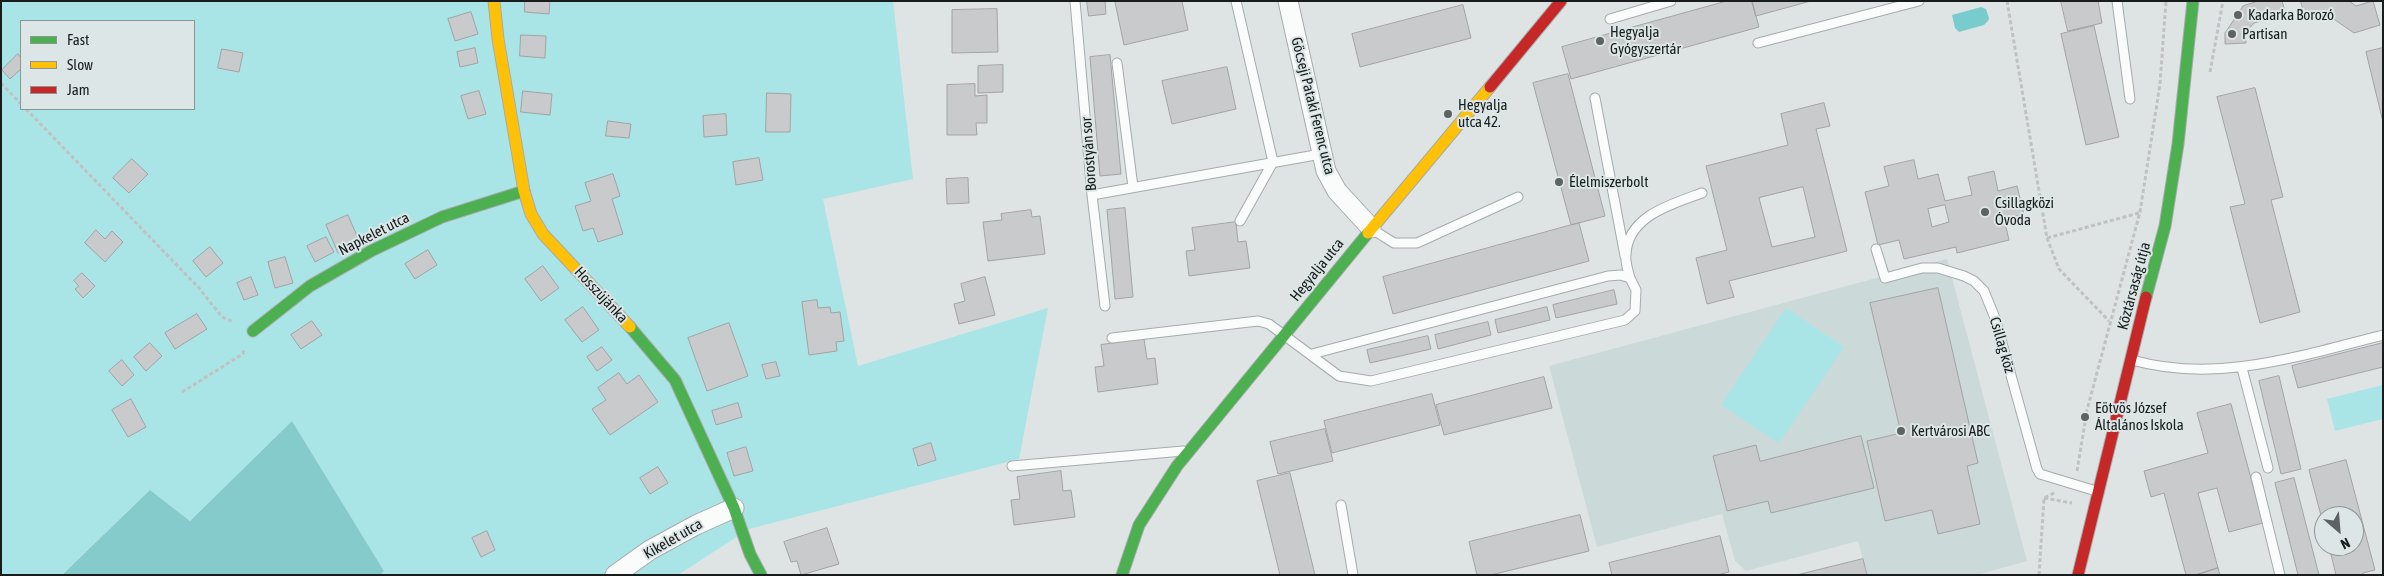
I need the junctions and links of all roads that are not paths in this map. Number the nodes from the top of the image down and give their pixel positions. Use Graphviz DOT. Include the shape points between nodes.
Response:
graph roads {
  1 [pos="494,1"];
  2 [pos="1075,1"];
  3 [pos="1236,1"];
  4 [pos="1288,1"];
  5 [pos="1561,1"];
  6 [pos="1672,1"];
  7 [pos="1919,1"];
  8 [pos="2117,1"];
  9 [pos="2193,1"];
  10 [pos="1610,19"];
  11 [pos="1758,43"];
  12 [pos="1117,63"];
  13 [pos="1594,98"];
  14 [pos="2130,99"];
  15 [pos="1321,154"];
  16 [pos="1273,162"];
  17 [pos="1133,187"];
  18 [pos="524,191"];
  19 [pos="1702,193"];
  20 [pos="1092,195"];
  21 [pos="1518,197"];
  22 [pos="1240,220"];
  23 [pos="1371,228"];
  24 [pos="1876,249"];
  25 [pos="1626,256"];
  26 [pos="1630,278"];
  27 [pos="1105,306"];
  28 [pos="252,331"];
  29 [pos="1284,334"];
  30 [pos="2383,335"];
  31 [pos="1112,338"];
  32 [pos="1312,354"];
  33 [pos="2129,359"];
  34 [pos="2242,368"];
  35 [pos="1188,451"];
  36 [pos="1012,466"];
  37 [pos="2268,468"];
  38 [pos="2256,477"];
  39 [pos="2097,491"];
  40 [pos="1340,505"];
  41 [pos="734,508"];
  42 [pos="750,554"];
  43 [pos="615,575"];
  44 [pos="744,575"];
  45 [pos="761,575"];
  46 [pos="1122,575"];
  47 [pos="1353,575"];
  48 [pos="2078,575"];
  49 [pos="2280,575"];
  1 -- 18 [label="street, Hosszújánka"];
  2 -- 20 [label="lane, Borostyán sor"];
  3 -- 16 [label="lane"];
  4 -- 15 [label="street, Göcseji Pataki Ferenc utca"];
  5 -- 23 [label="street, Hegyalja utca"];
  6 -- 10 [label="lane"];
  7 -- 11 [label="lane"];
  8 -- 14 [label="lane"];
  9 -- 33 [label="street, Köztársaság útja" via="2171,195 2158,256"];
  12 -- 17 [label="lane"];
  13 -- 25 [label="lane"];
  15 -- 16 [label="lane"];
  15 -- 23 [label="street, Göcseji Pataki Ferenc utca" via="1330,180"];
  16 -- 17 [label="lane"];
  16 -- 22 [label="lane"];
  17 -- 20 [label="lane"];
  18 -- 28 [label="street, Napkelet utca" via="442,217 371,251 310,286"];
  18 -- 41 [label="street, Hosszújánka" via="531,214 543,234 616,311 675,380"];
  19 -- 25 [label="lane" via="1651,214 1631,235"];
  20 -- 27 [label="lane, Borostyán sor"];
  21 -- 23 [label="lane" via="1417,243 1394,243"];
  23 -- 29 [label="street, Hegyalja utca"];
  24 -- 39 [label="lane, Csillag köz" via="1885,278 1922,268 1938,268 1964,276 1984,291 2037,469 2040,474"];
  25 -- 26 [label="lane"];
  26 -- 32 [label="lane" via="1608,276"];
  26 -- 32 [label="lane" via="1636,290 1637,303 1635,311 1625,320 1446,363 1370,381 1339,376"];
  29 -- 31 [label="lane" via="1258,320"];
  29 -- 32 [label="lane"];
  29 -- 35 [label="street, Hegyalja utca"];
  30 -- 34 [label="lane"];
  33 -- 34 [label="lane" via="2153,366 2189,370"];
  33 -- 39 [label="street, Köztársaság útja"];
  34 -- 37 [label="lane"];
  35 -- 36 [label="lane"];
  35 -- 46 [label="street, Hegyalja utca" via="1143,517 1130,544"];
  38 -- 49 [label="lane"];
  39 -- 48 [label="street, Köztársaság útja"];
  40 -- 47 [label="lane"];
  41 -- 42 [label="street, Hosszújánka"];
  41 -- 43 [label="street, Kikelet utca" via="696,524 650,550"];
  42 -- 44 [label="street"];
  42 -- 45 [label="street, Hosszújánka"];
}
